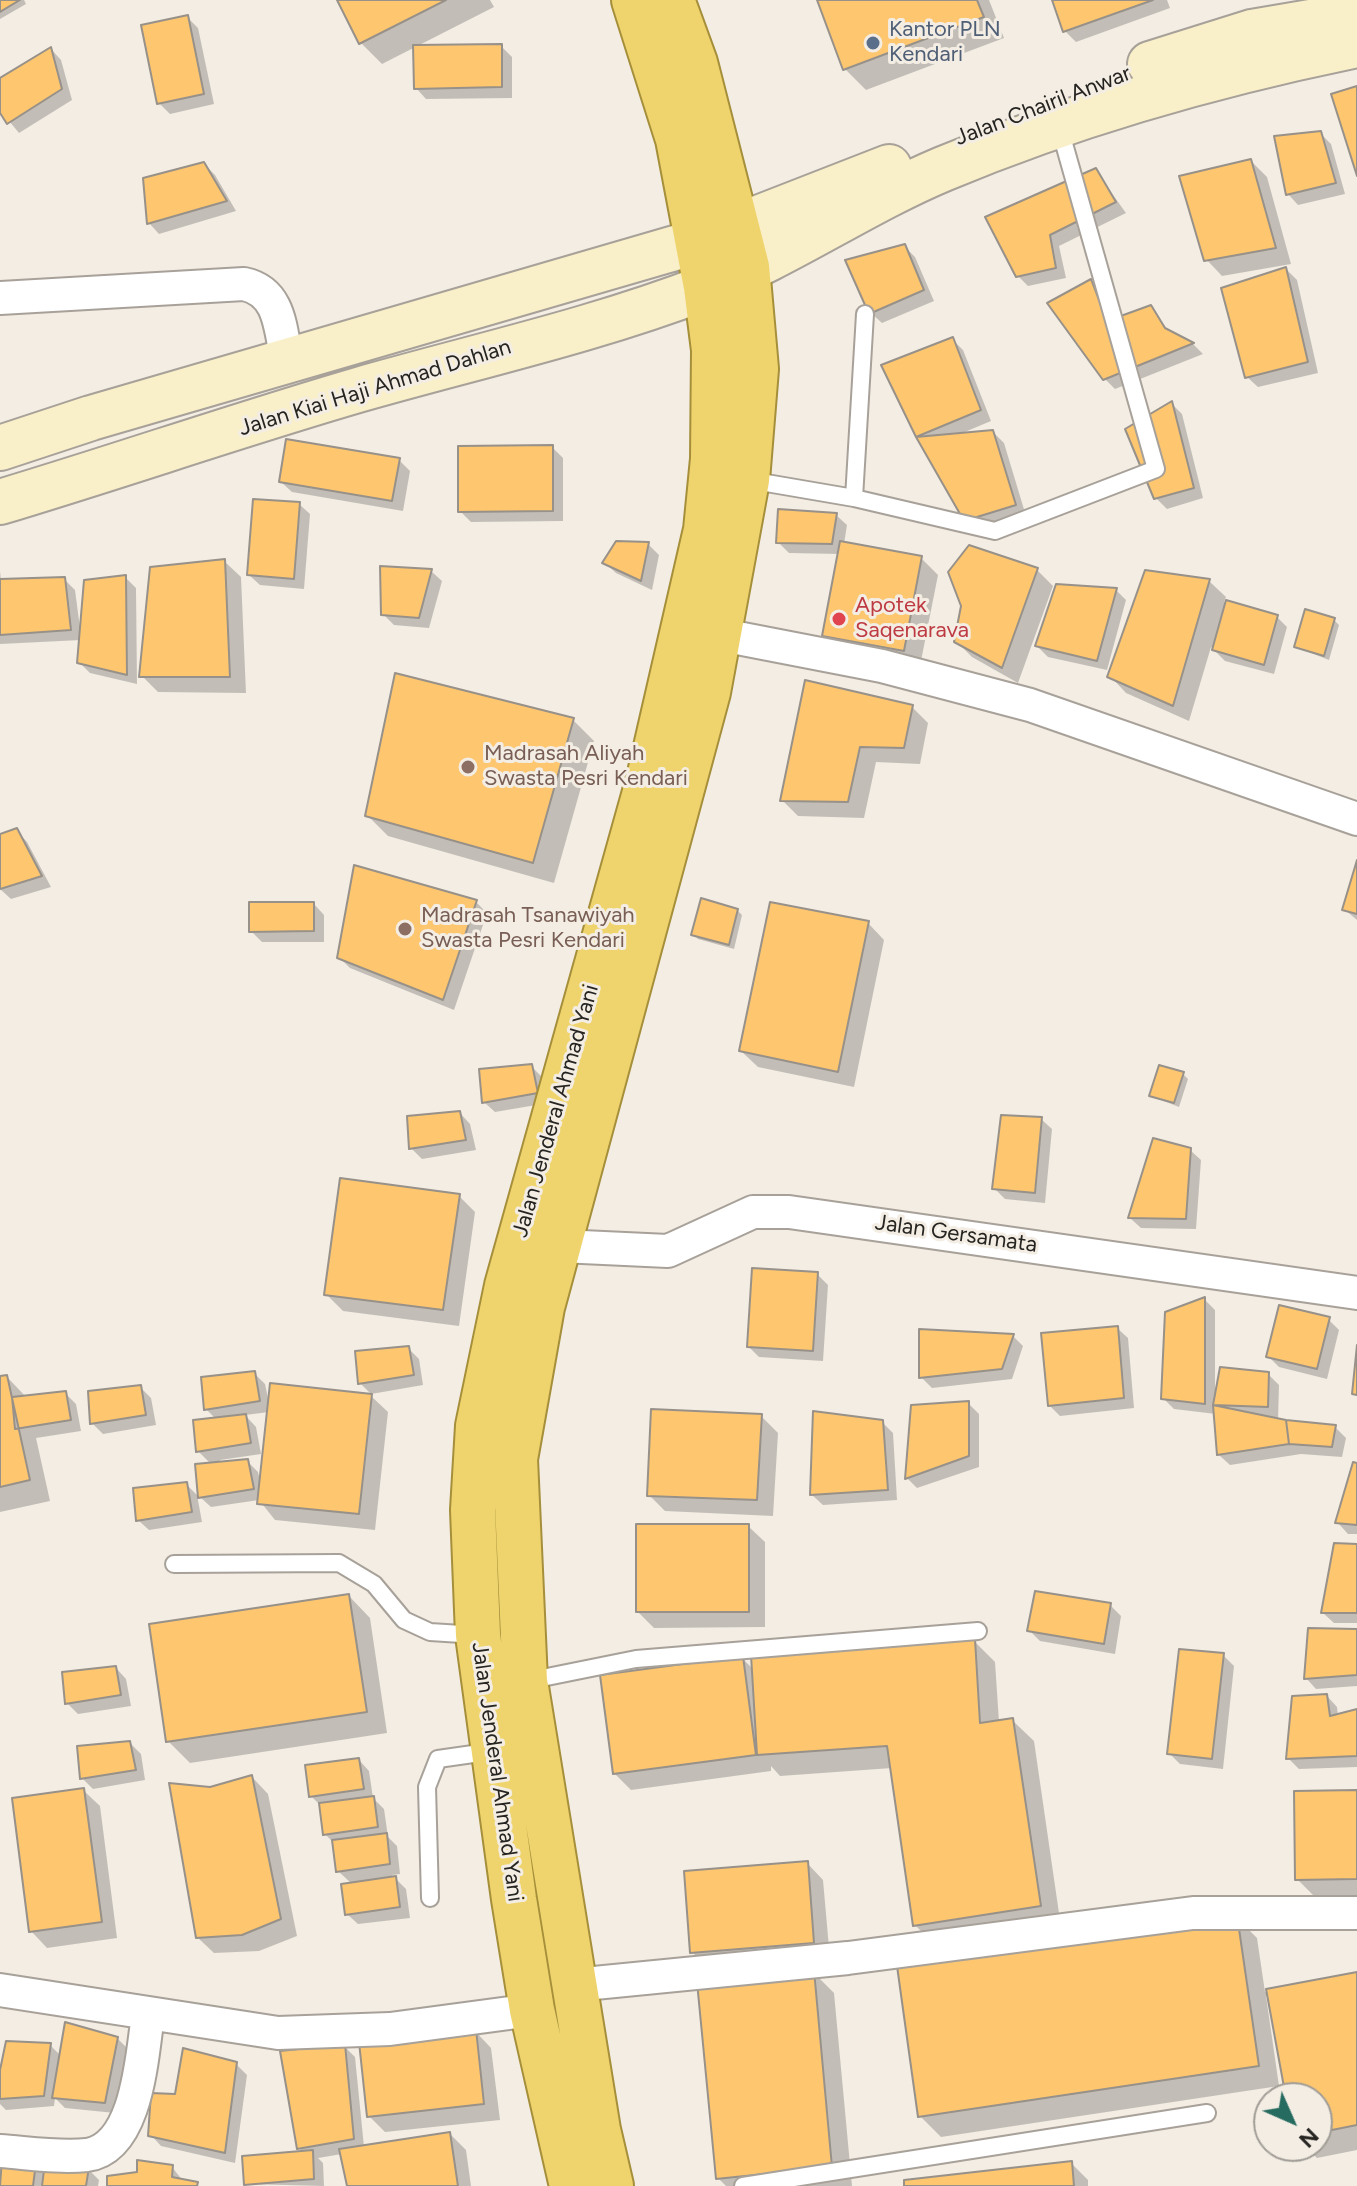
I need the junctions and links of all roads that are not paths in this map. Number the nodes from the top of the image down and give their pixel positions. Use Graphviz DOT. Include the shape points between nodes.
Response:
graph roads {
  1 [pos="634,0"];
  2 [pos="672,0"];
  3 [pos="1357,14"];
  4 [pos="1357,45"];
  5 [pos="1183,69"];
  6 [pos="1059,124"];
  7 [pos="728,245"];
  8 [pos="706,287"];
  9 [pos="0,298"];
  10 [pos="865,314"];
  11 [pos="287,361"];
  12 [pos="0,448"];
  13 [pos="747,480"];
  14 [pos="854,498"];
  15 [pos="0,502"];
  16 [pos="722,635"];
  17 [pos="1357,819"];
  18 [pos="540,1246"];
  19 [pos="1357,1293"];
  20 [pos="174,1564"];
  21 [pos="978,1631"];
  22 [pos="500,1633"];
  23 [pos="525,1681"];
  24 [pos="495,1751"];
  25 [pos="430,1898"];
  26 [pos="1357,1913"];
  27 [pos="574,1985"];
  28 [pos="0,1990"];
  29 [pos="532,2010"];
  30 [pos="148,2015"];
  31 [pos="1207,2113"];
  32 [pos="0,2151"];
  33 [pos="572,2186"];
  34 [pos="611,2186"];
  35 [pos="743,2186"];
  1 -- 7 [label="highway, Jalan Jenderal Ahmad Yani" via="678,139"];
  2 -- 7 [label="highway, Jalan Jenderal Ahmad Yani" via="695,63"];
  3 -- 5 [label="main road, Jalan Chairil Anwar" via="1252,32"];
  4 -- 5 [label="main road, Jalan Chairil Anwar" via="1272,61"];
  5 -- 6 [label="main road, Jalan Chairil Anwar"];
  5 -- 7 [label="main road, Jalan Chairil Anwar" via="1096,84"];
  6 -- 7 [label="main road, Jalan Chairil Anwar"];
  6 -- 14 [label="lane" via="1156,469 995,531"];
  7 -- 8 [label="main road, Jalan Kiai Haji Ahmad Dahlan"];
  7 -- 11 [label="main road"];
  7 -- 13 [label="highway, Jalan Jenderal Ahmad Yani" via="756,369"];
  8 -- 15 [label="main road, Jalan Kiai Haji Ahmad Dahlan"];
  8 -- 18 [label="highway, Jalan Jenderal Ahmad Yani" via="714,350 714,443 703,543"];
  9 -- 11 [label="street" via="244,284 262,288 272,301"];
  10 -- 14 [label="lane"];
  11 -- 12 [label="main road"];
  13 -- 14 [label="lane"];
  13 -- 16 [label="highway, Jalan Jenderal Ahmad Yani"];
  16 -- 17 [label="street" via="882,666 1030,705"];
  16 -- 18 [label="highway, Jalan Jenderal Ahmad Yani"];
  18 -- 19 [label="street, Jalan Gersamata" via="668,1251 753,1212 789,1212"];
  18 -- 22 [label="highway, Jalan Jenderal Ahmad Yani" via="542,1307 515,1459"];
  20 -- 22 [label="lane" via="339,1563 374,1584 404,1620 430,1632"];
  21 -- 23 [label="lane" via="636,1659"];
  22 -- 23 [label="highway, Jalan Jenderal Ahmad Yani"];
  22 -- 24 [label="highway, Jalan Jenderal Ahmad Yani"];
  23 -- 27 [label="highway, Jalan Jenderal Ahmad Yani"];
  24 -- 25 [label="lane" via="438,1759 427,1787"];
  24 -- 29 [label="highway, Jalan Jenderal Ahmad Yani"];
  26 -- 27 [label="street" via="1193,1913 848,1958"];
  27 -- 34 [label="highway, Jalan Jenderal Ahmad Yani"];
  28 -- 30 [label="street"];
  29 -- 30 [label="street" via="390,2029 278,2033"];
  29 -- 33 [label="highway, Jalan Jenderal Ahmad Yani"];
  30 -- 32 [label="street" via="131,2113 122,2132 106,2147 91,2155"];
  31 -- 35 [label="lane"];
}
